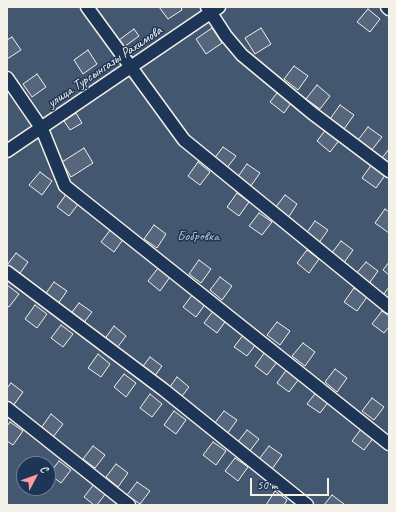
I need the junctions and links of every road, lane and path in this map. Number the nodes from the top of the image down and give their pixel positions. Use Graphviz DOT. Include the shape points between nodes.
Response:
graph roads {
  1 [pos="87,7"];
  2 [pos="212,9"];
  3 [pos="130,68"];
  4 [pos="7,78"];
  5 [pos="42,129"];
  6 [pos="7,151"];
  7 [pos="389,171"];
  8 [pos="7,272"];
  9 [pos="389,307"];
  10 [pos="7,408"];
  11 [pos="389,444"];
  12 [pos="129,505"];
  13 [pos="306,505"];
  1 -- 3 [label="street"];
  2 -- 3 [label="street, улица Турсынгазы Рахимова"];
  2 -- 7 [label="street" via="226,36 242,55 312,113"];
  3 -- 5 [label="street, улица Турсынгазы Рахимова"];
  3 -- 9 [label="street" via="184,140"];
  4 -- 5 [label="street"];
  5 -- 6 [label="street, улица Турсынгазы Рахимова"];
  5 -- 11 [label="street" via="65,186"];
  8 -- 13 [label="street" via="164,390"];
  10 -- 12 [label="street"];
}
